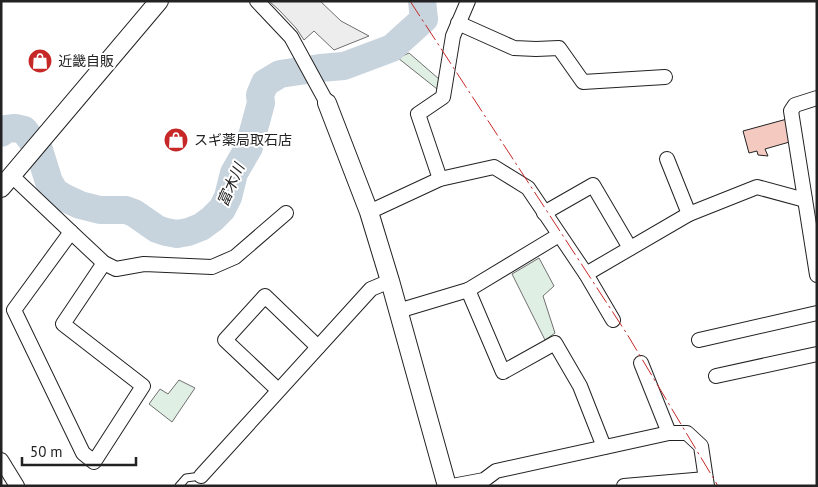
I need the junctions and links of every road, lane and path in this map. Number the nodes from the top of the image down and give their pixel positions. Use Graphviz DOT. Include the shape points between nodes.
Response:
graph roads {
  1 [pos="257,1"];
  2 [pos="468,1"];
  3 [pos="152,5"];
  4 [pos="458,23"];
  5 [pos="665,77"];
  6 [pos="817,98"];
  7 [pos="327,102"];
  8 [pos="667,159"];
  9 [pos="440,180"];
  10 [pos="7,182"];
  11 [pos="805,200"];
  12 [pos="369,212"];
  13 [pos="286,213"];
  14 [pos="544,213"];
  15 [pos="689,214"];
  16 [pos="813,229"];
  17 [pos="71,232"];
  18 [pos="559,235"];
  19 [pos="630,248"];
  20 [pos="104,263"];
  21 [pos="586,274"];
  22 [pos="817,275"];
  23 [pos="390,281"];
  24 [pos="468,290"];
  25 [pos="398,311"];
  26 [pos="817,313"];
  27 [pos="613,320"];
  28 [pos="699,340"];
  29 [pos="318,347"];
  30 [pos="817,354"];
  31 [pos="641,363"];
  32 [pos="716,376"];
  33 [pos="278,390"];
  34 [pos="669,433"];
  35 [pos="604,447"];
  36 [pos="1,460"];
  37 [pos="201,476"];
  38 [pos="706,482"];
  39 [pos="17,486"];
  40 [pos="179,486"];
  41 [pos="447,486"];
  42 [pos="452,486"];
  43 [pos="624,486"];
  1 -- 7 [label="street" via="291,36"];
  2 -- 4 [label="street"];
  3 -- 10 [label="street"];
  4 -- 5 [label="street" via="514,48 559,48 583,82"];
  4 -- 9 [label="street" via="452,36 443,97 418,114"];
  6 -- 11 [label="street" via="795,105 791,111"];
  7 -- 12 [label="street"];
  8 -- 15 [label="street"];
  9 -- 12 [label="street"];
  9 -- 14 [label="street" via="494,167 528,188"];
  10 -- 17 [label="street"];
  11 -- 15 [label="street" via="757,187"];
  11 -- 16 [label="street"];
  12 -- 23 [label="street"];
  13 -- 20 [label="street" via="235,257 212,267 144,264 116,269"];
  14 -- 18 [label="street"];
  14 -- 19 [label="street" via="593,185"];
  15 -- 19 [label="street"];
  16 -- 22 [label="street"];
  17 -- 20 [label="street"];
  17 -- 20 [label="street" via="14,310 83,453 94,462 143,386 63,324"];
  18 -- 21 [label="street"];
  18 -- 24 [label="street"];
  19 -- 21 [label="street"];
  21 -- 27 [label="street"];
  23 -- 25 [label="street"];
  23 -- 29 [label="street" via="371,289"];
  24 -- 25 [label="street"];
  24 -- 35 [label="street" via="503,372 555,343 580,386"];
  25 -- 41 [label="street"];
  26 -- 28 [label="street"];
  29 -- 33 [label="street"];
  29 -- 33 [label="street" via="265,296 225,340"];
  30 -- 32 [label="street"];
  31 -- 34 [label="street"];
  33 -- 37 [label="street"];
  34 -- 35 [label="street"];
  34 -- 38 [label="street" via="687,433 701,446"];
  35 -- 42 [label="street" via="496,471 484,480"];
  36 -- 39 [label="street"];
  37 -- 40 [label="lane" via="186,478"];
  38 -- 43 [label="street"];
}
